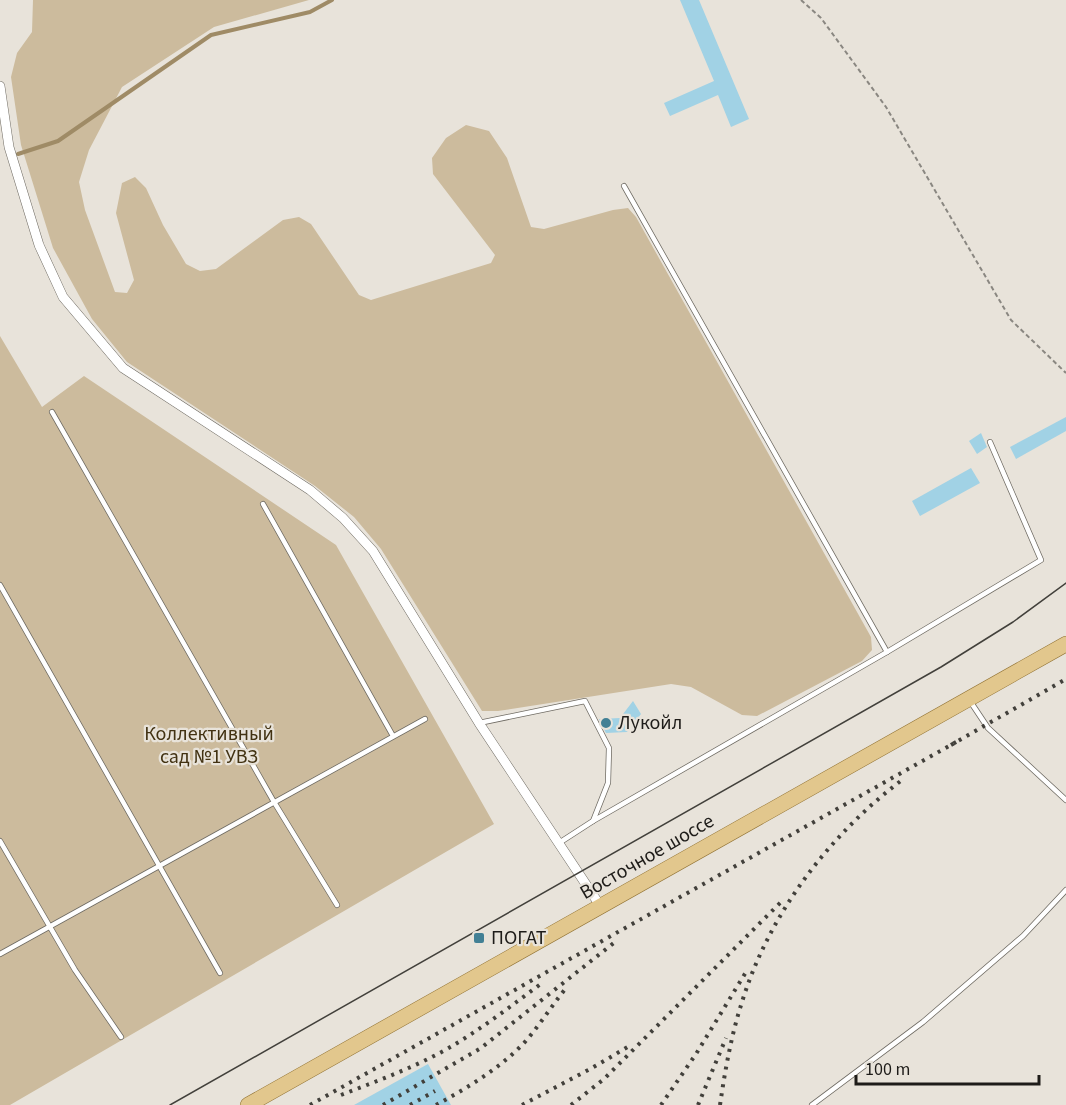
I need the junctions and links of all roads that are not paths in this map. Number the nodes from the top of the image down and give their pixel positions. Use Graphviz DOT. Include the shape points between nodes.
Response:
graph roads {
  1 [pos="0,86"];
  2 [pos="624,186"];
  3 [pos="52,412"];
  4 [pos="990,442"];
  5 [pos="262,504"];
  6 [pos="0,585"];
  7 [pos="1066,644"];
  8 [pos="886,652"];
  9 [pos="968,699"];
  10 [pos="425,719"];
  11 [pos="479,723"];
  12 [pos="393,736"];
  13 [pos="1066,800"];
  14 [pos="274,802"];
  15 [pos="593,821"];
  16 [pos="0,841"];
  17 [pos="559,843"];
  18 [pos="160,865"];
  19 [pos="1066,890"];
  20 [pos="337,905"];
  21 [pos="601,907"];
  22 [pos="49,927"];
  23 [pos="0,954"];
  24 [pos="220,973"];
  25 [pos="121,1037"];
  26 [pos="248,1105"];
  27 [pos="812,1105"];
  1 -- 11 [label="street" via="9,147 39,245 63,297 123,368 309,490 343,518 373,552"];
  2 -- 8 [label="lane"];
  3 -- 14 [label="lane"];
  4 -- 8 [label="lane" via="1041,560"];
  5 -- 12 [label="lane"];
  6 -- 18 [label="lane"];
  7 -- 9 [label="main road, Восточное шоссе"];
  8 -- 15 [label="lane"];
  9 -- 13 [label="lane" via="988,728"];
  9 -- 21 [label="main road, Восточное шоссе"];
  10 -- 12 [label="lane"];
  11 -- 15 [label="lane" via="585,701 609,748 608,783"];
  11 -- 17 [label="street"];
  12 -- 14 [label="lane"];
  14 -- 18 [label="lane"];
  14 -- 20 [label="lane"];
  15 -- 17 [label="lane"];
  16 -- 22 [label="lane"];
  17 -- 21 [label="street"];
  18 -- 22 [label="lane"];
  18 -- 24 [label="lane"];
  19 -- 27 [label="lane" via="1023,936 923,1022"];
  21 -- 26 [label="main road, Восточное шоссе"];
  22 -- 23 [label="lane"];
  22 -- 25 [label="lane"];
}
